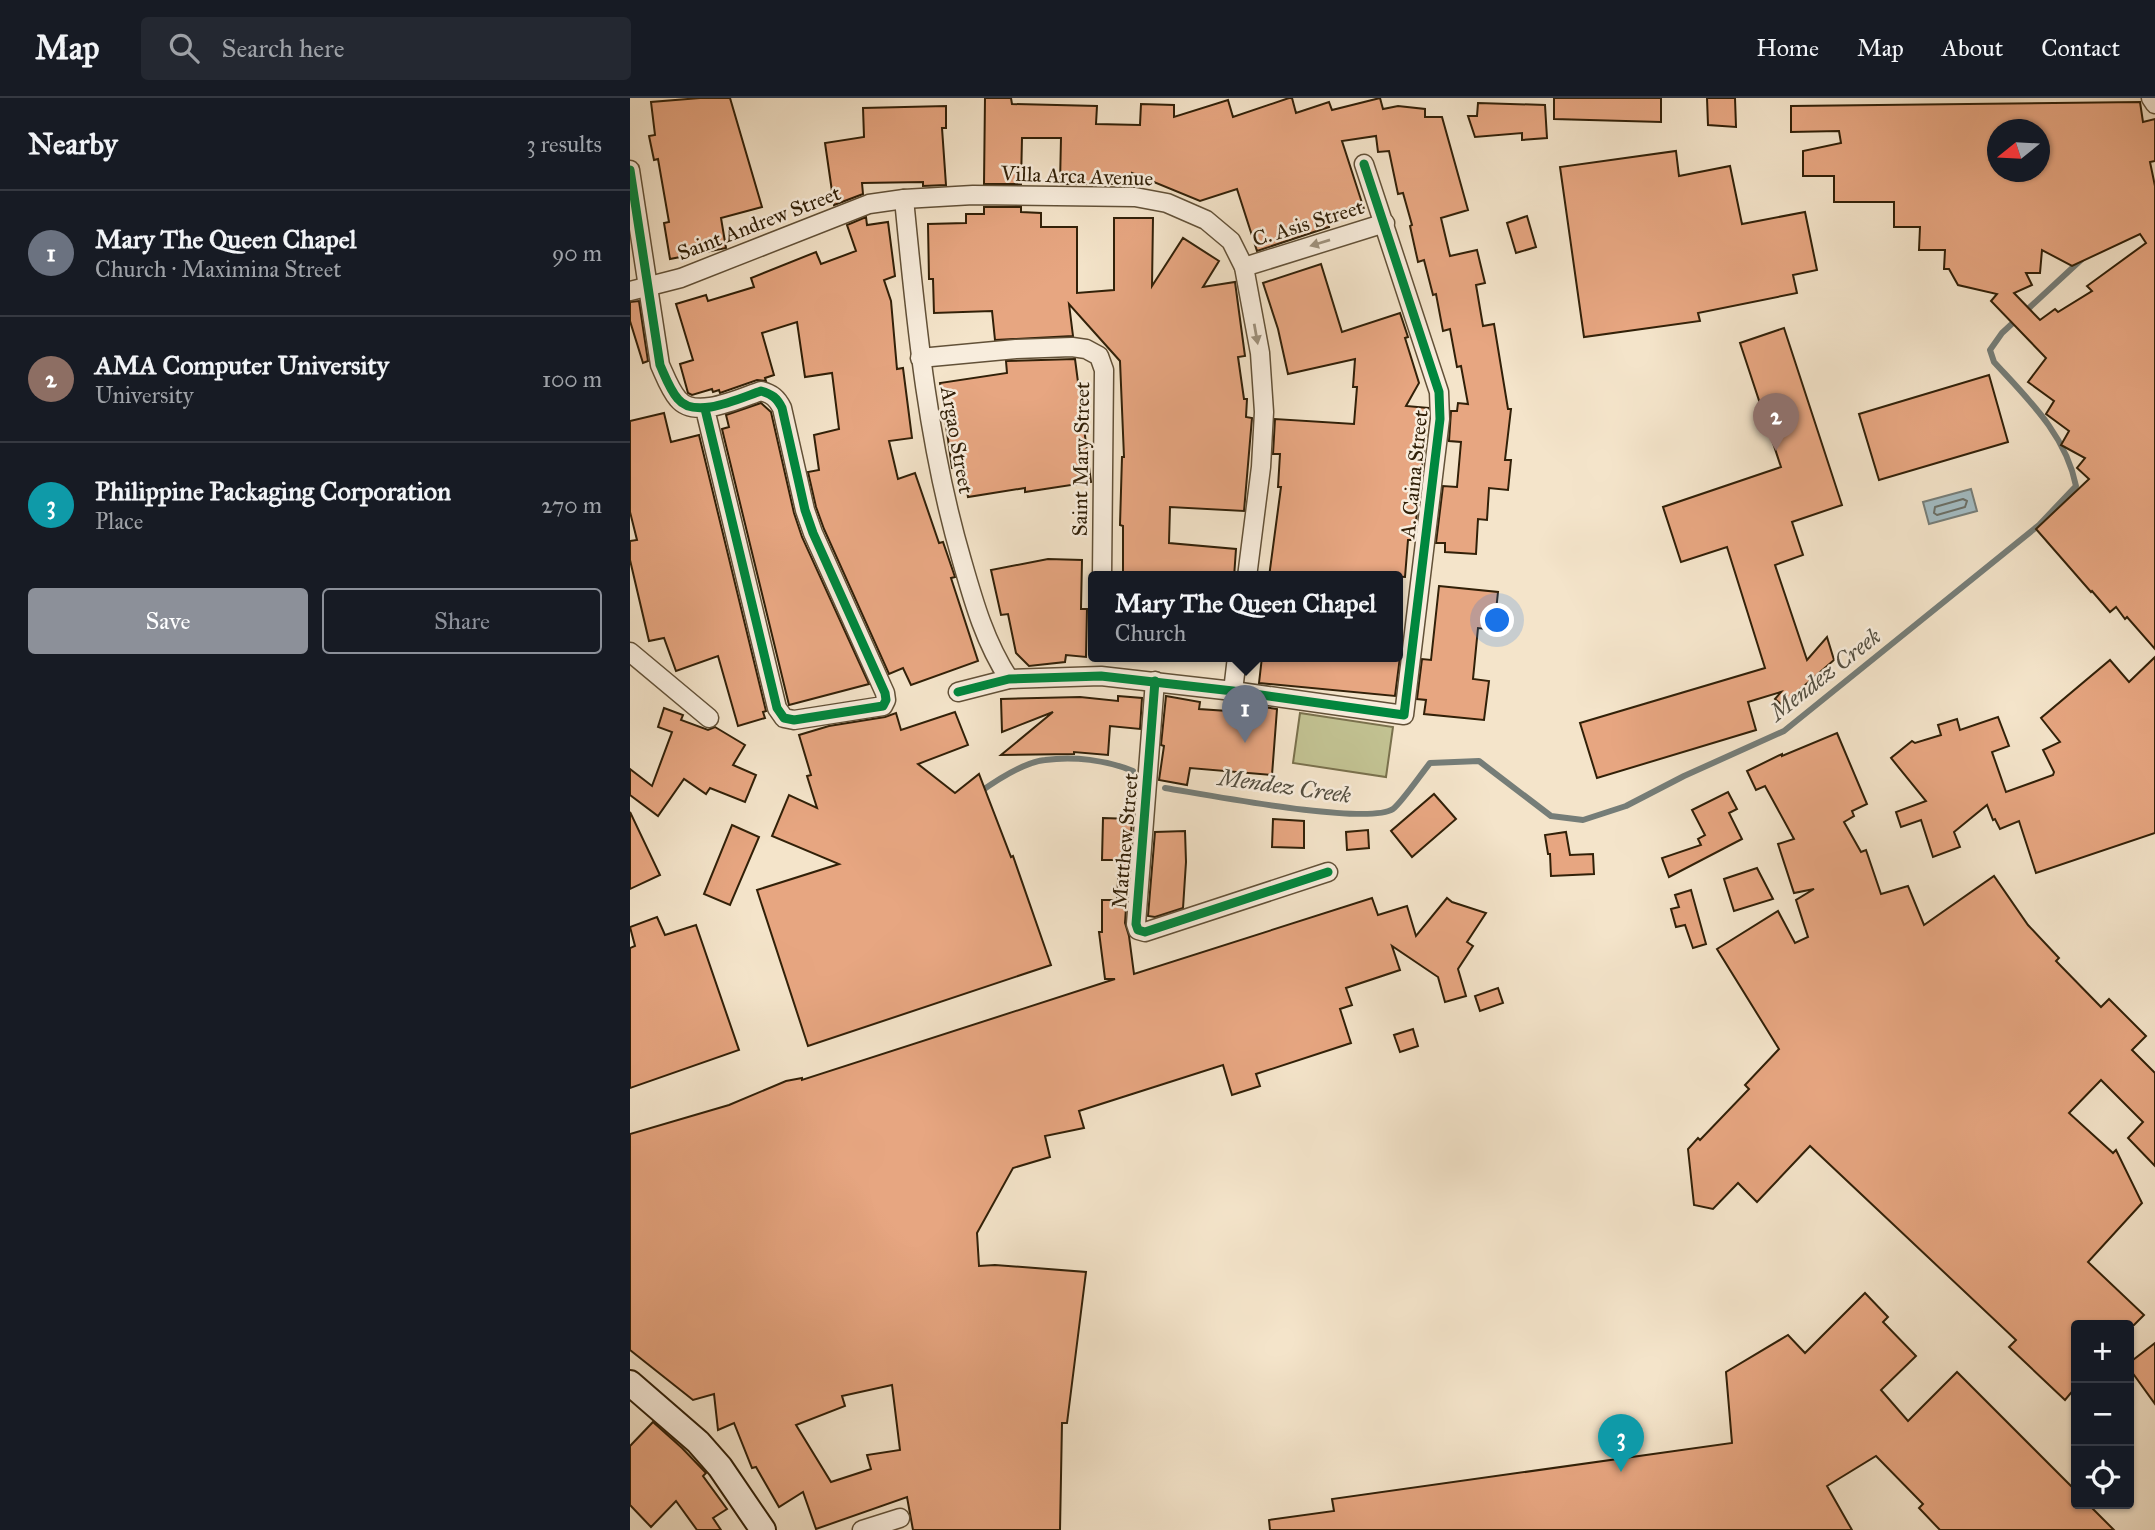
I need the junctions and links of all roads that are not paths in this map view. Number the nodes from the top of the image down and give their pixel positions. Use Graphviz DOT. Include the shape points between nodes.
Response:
graph roads {
  1 [pos="2151,98"];
  2 [pos="2155,104"];
  3 [pos="1364,164"];
  4 [pos="630,170"];
  5 [pos="904,199"];
  6 [pos="1385,223"];
  7 [pos="1244,267"];
  8 [pos="649,288"];
  9 [pos="630,291"];
  10 [pos="920,358"];
  11 [pos="705,409"];
  12 [pos="1102,571"];
  13 [pos="1248,571"];
  14 [pos="630,652"];
  15 [pos="1101,662"];
  16 [pos="1236,662"];
  17 [pos="1101,676"];
  18 [pos="1009,679"];
  19 [pos="1155,681"];
  20 [pos="1233,691"];
  21 [pos="958,692"];
  22 [pos="709,718"];
  23 [pos="1328,872"];
  24 [pos="630,1383"];
  25 [pos="900,1518"];
  26 [pos="763,1530"];
  27 [pos="862,1530"];
  1 -- 2 [label="street"];
  3 -- 6 [label="street, A. Caina Street"];
  4 -- 8 [label="street"];
  5 -- 7 [label="street, Villa Arca Avenue" via="1135,197 1167,203 1206,220 1231,241"];
  5 -- 8 [label="street, Saint Andrew Street" via="869,204"];
  5 -- 10 [label="street, Argao Street"];
  6 -- 7 [label="street, C. Asis Street, one-way"];
  6 -- 20 [label="street, A. Caina Street" via="1439,392 1440,418 1404,715"];
  7 -- 13 [label="street, Villa Arca Avenue, one-way" via="1260,353 1264,412"];
  8 -- 9 [label="street, Saint Andrew Street"];
  8 -- 11 [label="street" via="660,365 683,404"];
  10 -- 12 [label="street, Saint Mary Street" via="1072,347 1099,356 1104,370"];
  10 -- 18 [label="street, Argao Street" via="948,516 978,619"];
  11 -- 11 [label="street" via="777,708 784,718 793,720 883,706 885,693 805,510 777,399 761,391"];
  14 -- 22 [label="street"];
  15 -- 17 [label="street"];
  16 -- 20 [label="street"];
  17 -- 18 [label="street"];
  17 -- 19 [label="street"];
  18 -- 21 [label="street"];
  19 -- 20 [label="street"];
  19 -- 23 [label="street, Matthew Street" via="1138,930 1145,932"];
  24 -- 26 [label="street" via="698,1441"];
  25 -- 27 [label="street"];
}
